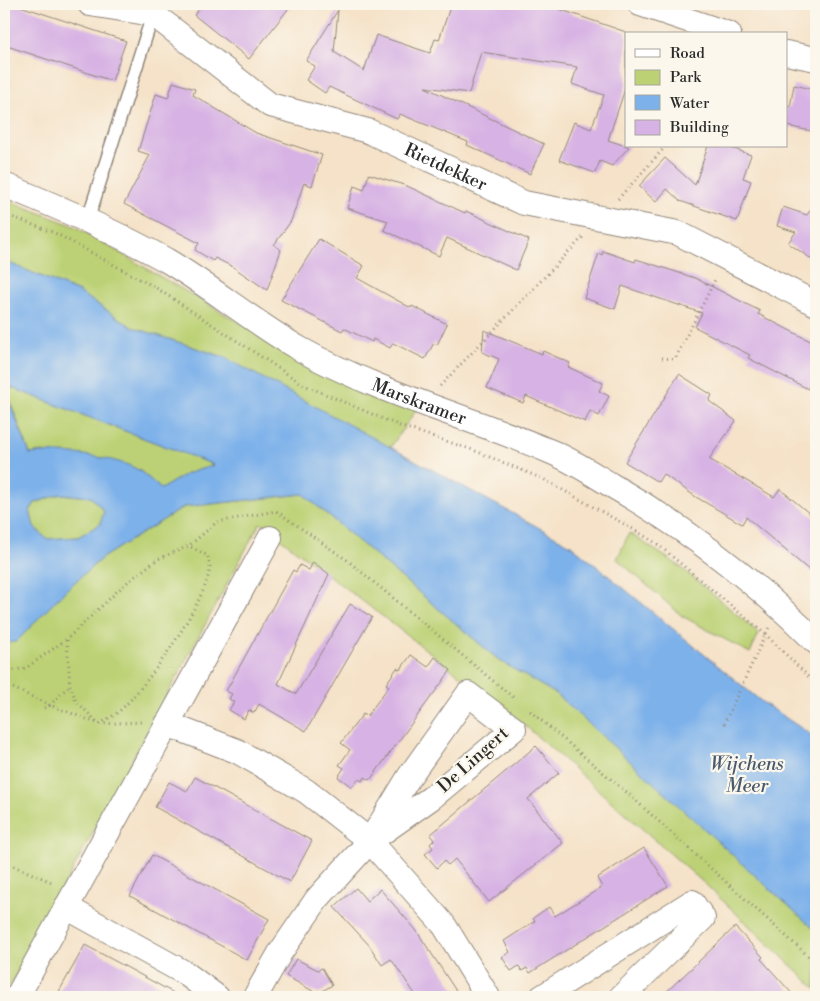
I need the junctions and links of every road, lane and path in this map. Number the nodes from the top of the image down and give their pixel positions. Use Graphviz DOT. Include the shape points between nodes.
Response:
graph roads {
  1 [pos="90,4"];
  2 [pos="640,4"];
  3 [pos="153,14"];
  4 [pos="723,32"];
  5 [pos="788,53"];
  6 [pos="816,59"];
  7 [pos="664,148"];
  8 [pos="4,185"];
  9 [pos="4,214"];
  10 [pos="601,218"];
  11 [pos="88,219"];
  12 [pos="727,258"];
  13 [pos="816,304"];
  14 [pos="662,358"];
  15 [pos="422,405"];
  16 [pos="270,538"];
  17 [pos="189,546"];
  18 [pos="778,606"];
  19 [pos="765,634"];
  20 [pos="67,639"];
  21 [pos="816,642"];
  22 [pos="4,672"];
  23 [pos="4,684"];
  24 [pos="816,684"];
  25 [pos="70,685"];
  26 [pos="50,704"];
  27 [pos="522,704"];
  28 [pos="44,708"];
  29 [pos="529,711"];
  30 [pos="99,724"];
  31 [pos="167,724"];
  32 [pos="724,724"];
  33 [pos="370,842"];
  34 [pos="4,862"];
  35 [pos="70,900"];
  36 [pos="816,963"];
  37 [pos="17,997"];
  38 [pos="217,997"];
  39 [pos="256,997"];
  40 [pos="488,997"];
  41 [pos="542,997"];
  42 [pos="621,997"];
  1 -- 3 [label="street, Rietdekker"];
  2 -- 4 [label="street"];
  3 -- 10 [label="street, Rietdekker" via="270,105 368,131 524,203"];
  3 -- 11 [label="lane"];
  5 -- 6 [label="street"];
  7 -- 10 [label="path"];
  8 -- 11 [label="street, Marskramer"];
  9 -- 19 [label="path" via="57,234 158,289 304,385 552,484 656,543"];
  10 -- 12 [label="street, Rietdekker" via="678,233"];
  10 -- 15 [label="path"];
  11 -- 15 [label="street, Marskramer" via="168,261 300,348"];
  12 -- 13 [label="street, Rietdekker"];
  12 -- 14 [label="path" via="675,359"];
  15 -- 18 [label="street, Marskramer" via="551,451 603,480 702,543"];
  16 -- 31 [label="street"];
  17 -- 20 [label="path" via="158,559 125,584"];
  17 -- 27 [label="path" via="217,522 276,511 347,560"];
  17 -- 30 [label="path" via="208,556 210,567 200,596 171,649 143,685 119,712"];
  18 -- 19 [label="path"];
  18 -- 21 [label="street, Marskramer"];
  19 -- 24 [label="path"];
  19 -- 32 [label="path"];
  20 -- 22 [label="path" via="26,668"];
  20 -- 25 [label="path"];
  23 -- 26 [label="path"];
  25 -- 26 [label="path"];
  25 -- 30 [label="path" via="76,701"];
  26 -- 28 [label="path"];
  26 -- 30 [label="path"];
  29 -- 36 [label="path" via="625,791"];
  30 -- 31 [label="path" via="156,721"];
  31 -- 33 [label="street" via="237,751 306,790"];
  31 -- 35 [label="street"];
  33 -- 33 [label="street, De Lingert" via="431,798 514,729 468,694 409,777"];
  33 -- 39 [label="street, De Lingert" via="317,899 280,953"];
  33 -- 40 [label="street" via="444,925"];
  34 -- 35 [label="path"];
  35 -- 37 [label="street"];
  35 -- 38 [label="street"];
  41 -- 42 [label="street" via="692,902 703,918"];
}
